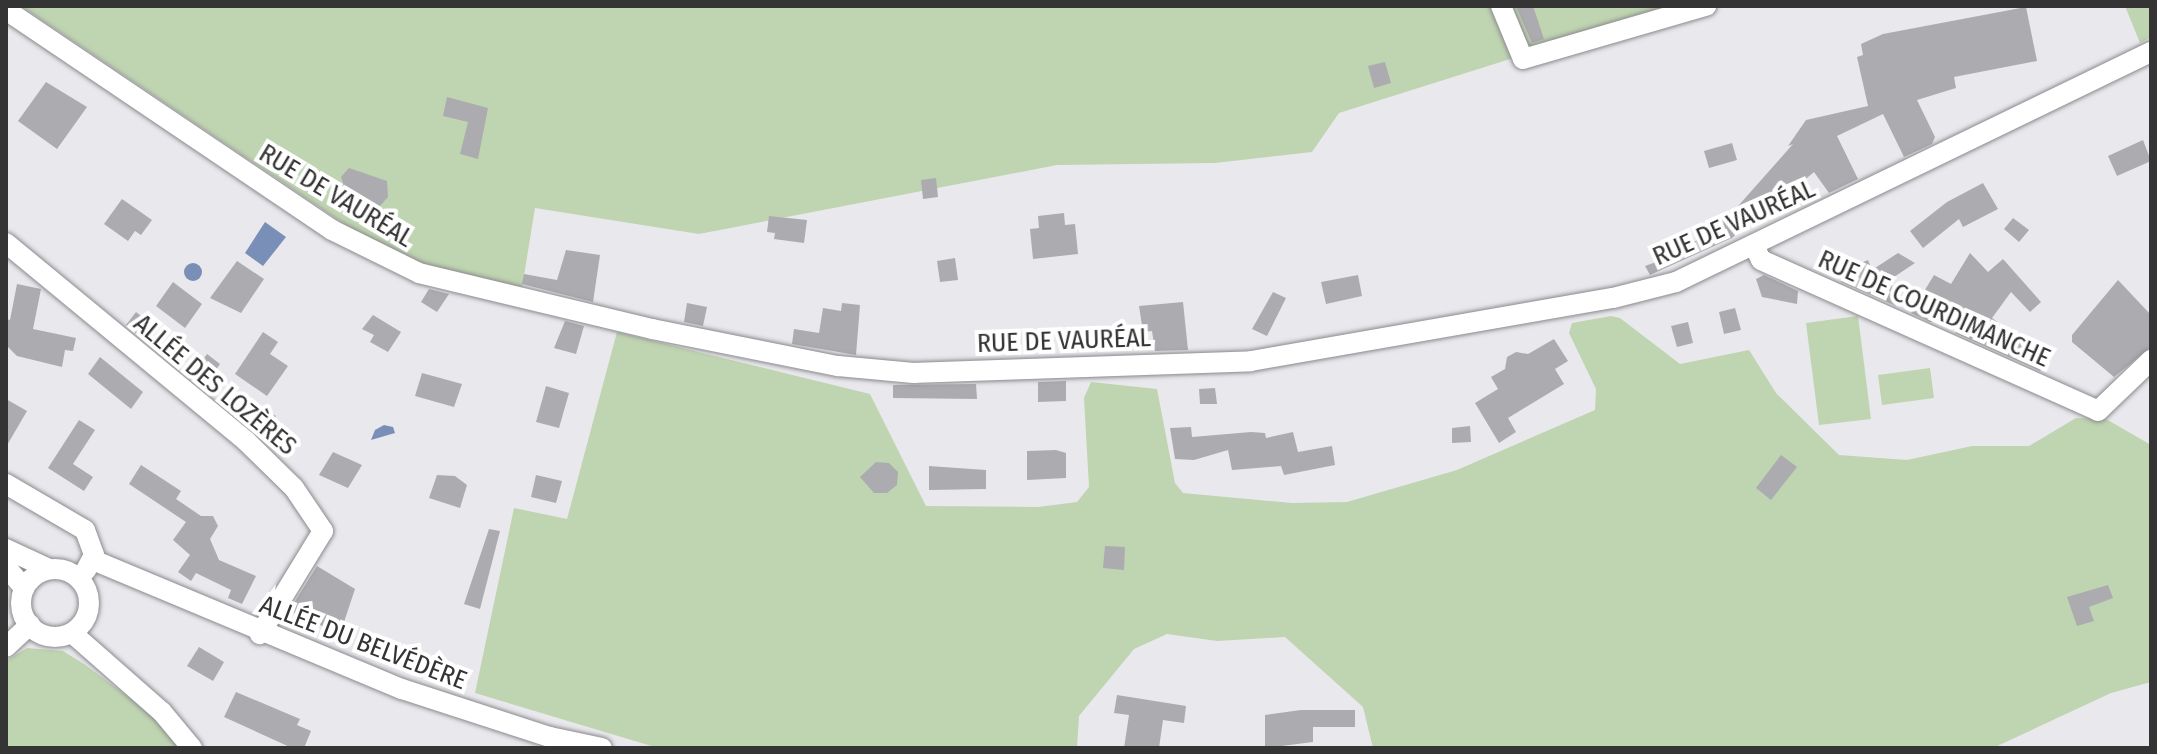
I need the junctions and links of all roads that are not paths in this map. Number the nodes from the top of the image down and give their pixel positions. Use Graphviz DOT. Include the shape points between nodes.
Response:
graph roads {
  1 [pos="1501,6"];
  2 [pos="1706,6"];
  3 [pos="6,10"];
  4 [pos="2151,52"];
  5 [pos="6,243"];
  6 [pos="1755,248"];
  7 [pos="2151,360"];
  8 [pos="6,484"];
  9 [pos="6,549"];
  10 [pos="93,560"];
  11 [pos="6,567"];
  12 [pos="49,569"];
  13 [pos="113,569"];
  14 [pos="72,574"];
  15 [pos="24,588"];
  16 [pos="88,596"];
  17 [pos="30,625"];
  18 [pos="72,633"];
  19 [pos="260,634"];
  20 [pos="6,647"];
  21 [pos="192,748"];
  22 [pos="602,748"];
  1 -- 2 [label="street" via="1523,59"];
  3 -- 6 [label="street, RUE DE VAURÉAL" via="373,255 488,292 838,366 914,373 1251,361 1613,298 1676,282"];
  4 -- 6 [label="street, RUE DE VAURÉAL"];
  5 -- 19 [label="street, ALLÉE DES LOZÈRES" via="246,441 294,488 323,531"];
  6 -- 7 [label="street, RUE DE COURDIMANCHE" via="1761,260 2098,411"];
  8 -- 10 [label="street" via="85,530"];
  9 -- 12 [label="street"];
  10 -- 13 [label="street, ALLÉE DU BELVÉDÈRE"];
  10 -- 14 [label="street" via="86,570"];
  11 -- 15 [label="street"];
  12 -- 14 [label="street"];
  12 -- 15 [label="street"];
  13 -- 16 [label="street"];
  13 -- 19 [label="street, ALLÉE DU BELVÉDÈRE"];
  14 -- 16 [label="street"];
  15 -- 17 [label="street" via="21,607"];
  16 -- 18 [label="street" via="87,614"];
  17 -- 18 [label="street" via="46,635"];
  17 -- 20 [label="street"];
  18 -- 21 [label="street" via="162,712"];
  19 -- 22 [label="street, ALLÉE DU BELVÉDÈRE" via="402,689 550,737"];
}
